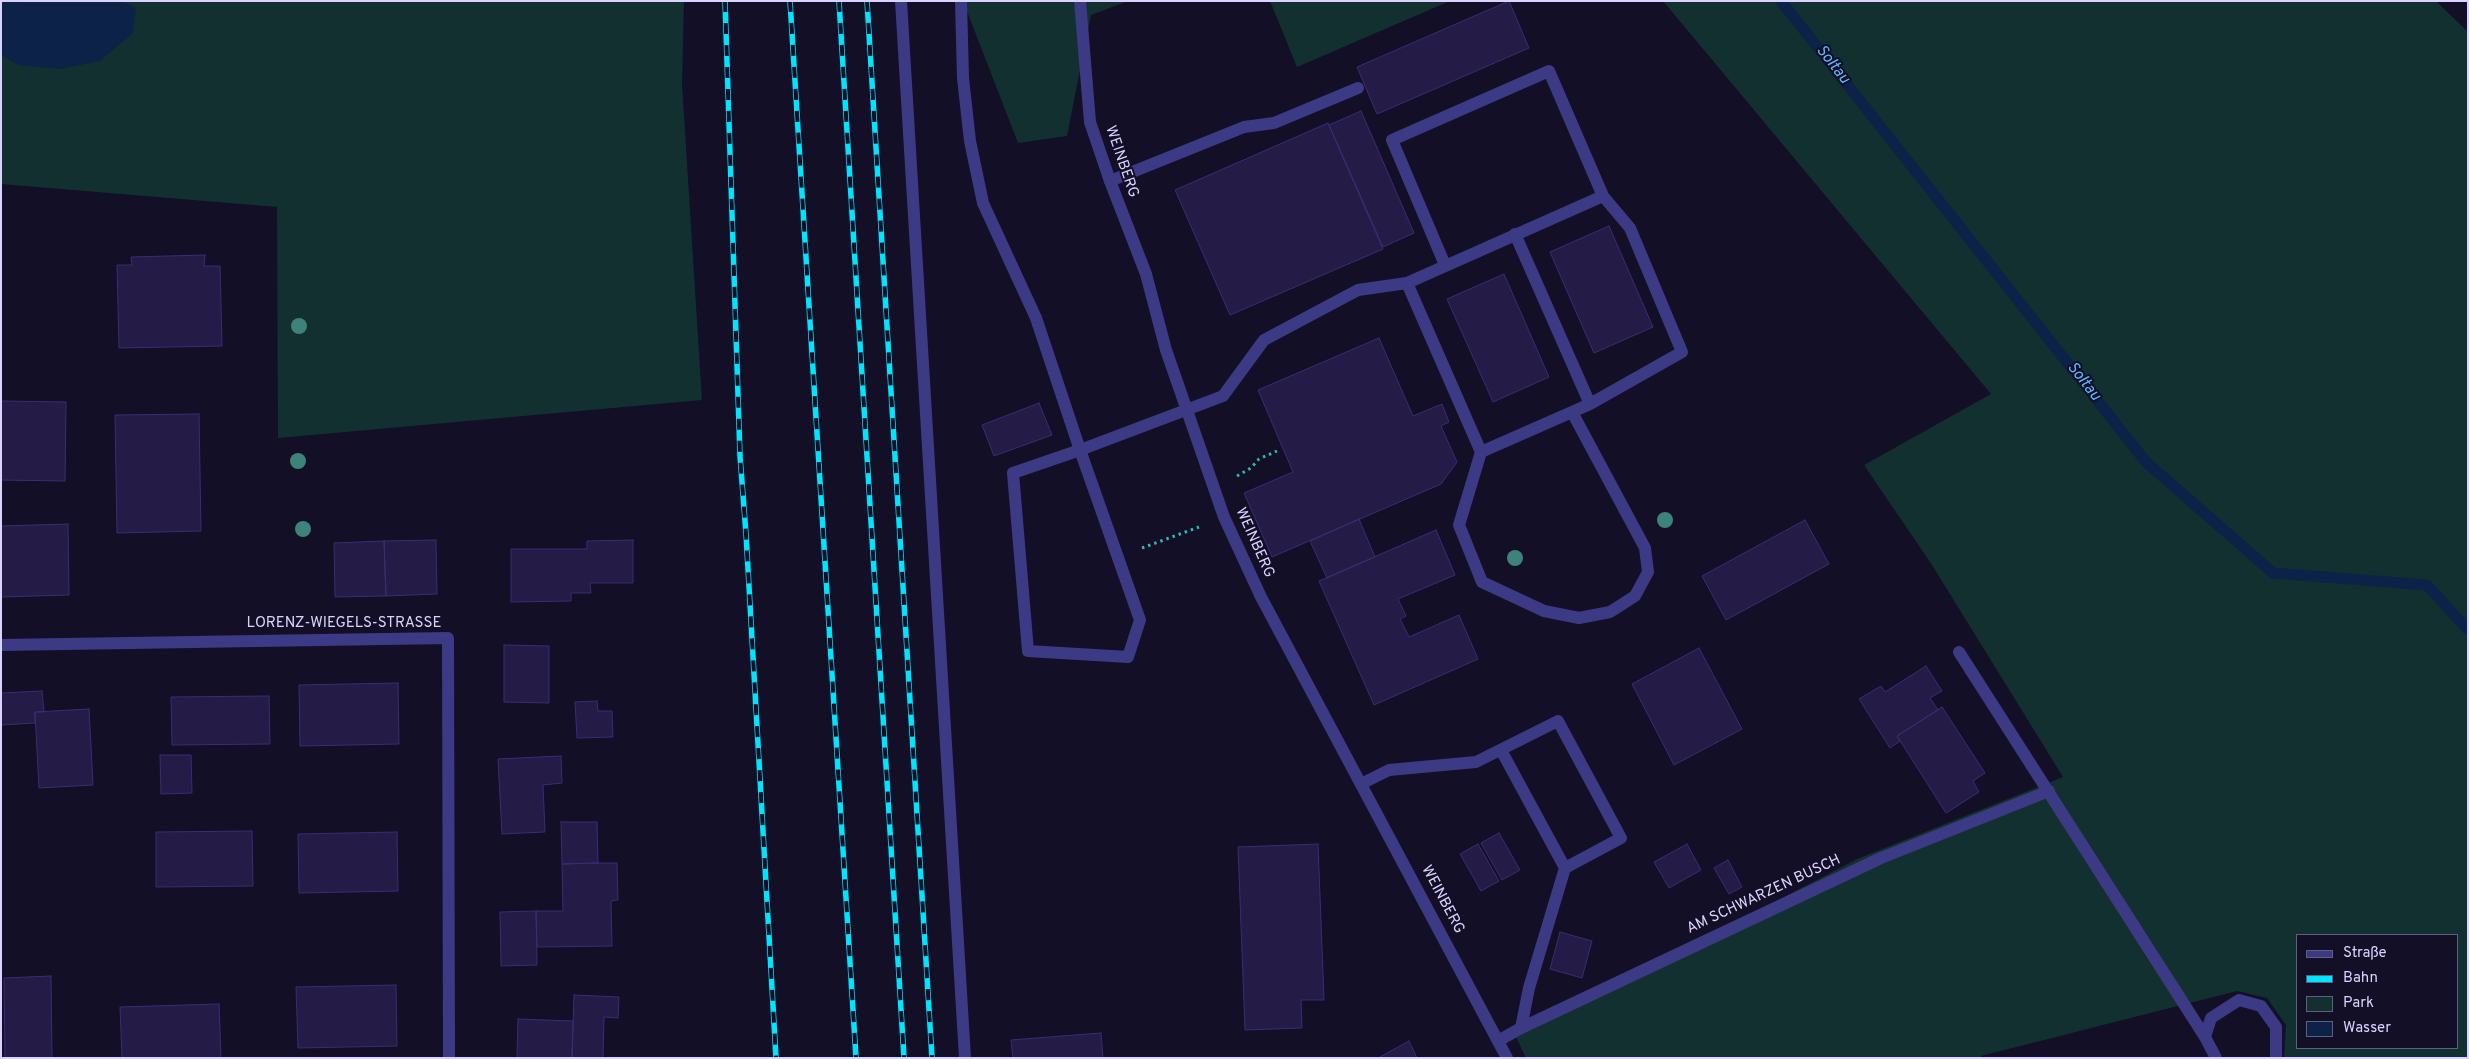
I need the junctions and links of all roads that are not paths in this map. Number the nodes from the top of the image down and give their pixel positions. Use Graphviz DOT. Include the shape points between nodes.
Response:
graph roads {
  1 [pos="901,1"];
  2 [pos="961,1"];
  3 [pos="1080,1"];
  4 [pos="1358,88"];
  5 [pos="1110,181"];
  6 [pos="1603,196"];
  7 [pos="1515,234"];
  8 [pos="1445,265"];
  9 [pos="1407,282"];
  10 [pos="1590,404"];
  11 [pos="1188,410"];
  12 [pos="1572,412"];
  13 [pos="1080,450"];
  14 [pos="1481,452"];
  15 [pos="1,645"];
  16 [pos="1959,652"];
  17 [pos="1501,750"];
  18 [pos="1361,784"];
  19 [pos="2049,791"];
  20 [pos="1565,868"];
  21 [pos="1521,1028"];
  22 [pos="2205,1037"];
  23 [pos="1498,1041"];
  24 [pos="449,1058"];
  25 [pos="965,1058"];
  26 [pos="1507,1058"];
  27 [pos="2216,1058"];
  28 [pos="2276,1058"];
  1 -- 25 [label="street"];
  2 -- 13 [label="street" via="963,78 970,141 983,203 1036,318"];
  3 -- 5 [label="street, WEINBERG" via="1090,122"];
  4 -- 5 [label="street" via="1274,123 1244,127"];
  5 -- 11 [label="street, WEINBERG" via="1146,274 1166,350"];
  6 -- 7 [label="street"];
  6 -- 8 [label="street" via="1549,71 1392,140"];
  6 -- 10 [label="street" via="1630,228 1682,352"];
  7 -- 8 [label="street"];
  7 -- 10 [label="street"];
  8 -- 9 [label="street"];
  9 -- 11 [label="street" via="1358,290 1264,340 1223,396"];
  9 -- 14 [label="street"];
  10 -- 12 [label="street"];
  11 -- 13 [label="street"];
  11 -- 18 [label="street, WEINBERG" via="1238,549"];
  12 -- 14 [label="street"];
  12 -- 14 [label="street" via="1645,548 1648,572 1635,596 1610,612 1579,618 1544,611 1482,582 1459,525"];
  13 -- 13 [label="street" via="1140,620 1128,657 1028,651 1013,473"];
  15 -- 24 [label="street, LORENZ-WIEGELS-STRASSE" via="448,638"];
  16 -- 19 [label="street"];
  17 -- 18 [label="street" via="1476,762 1389,770"];
  17 -- 20 [label="street"];
  17 -- 20 [label="street" via="1558,721 1621,838"];
  18 -- 23 [label="street, WEINBERG"];
  19 -- 21 [label="street, AM SCHWARZEN BUSCH" via="1881,858"];
  19 -- 22 [label="street"];
  20 -- 21 [label="street" via="1529,988"];
  21 -- 23 [label="street, AM SCHWARZEN BUSCH"];
  22 -- 27 [label="street"];
  22 -- 28 [label="street" via="2211,1018 2240,1000 2261,1006 2276,1027"];
  23 -- 26 [label="street, WEINBERG"];
}
